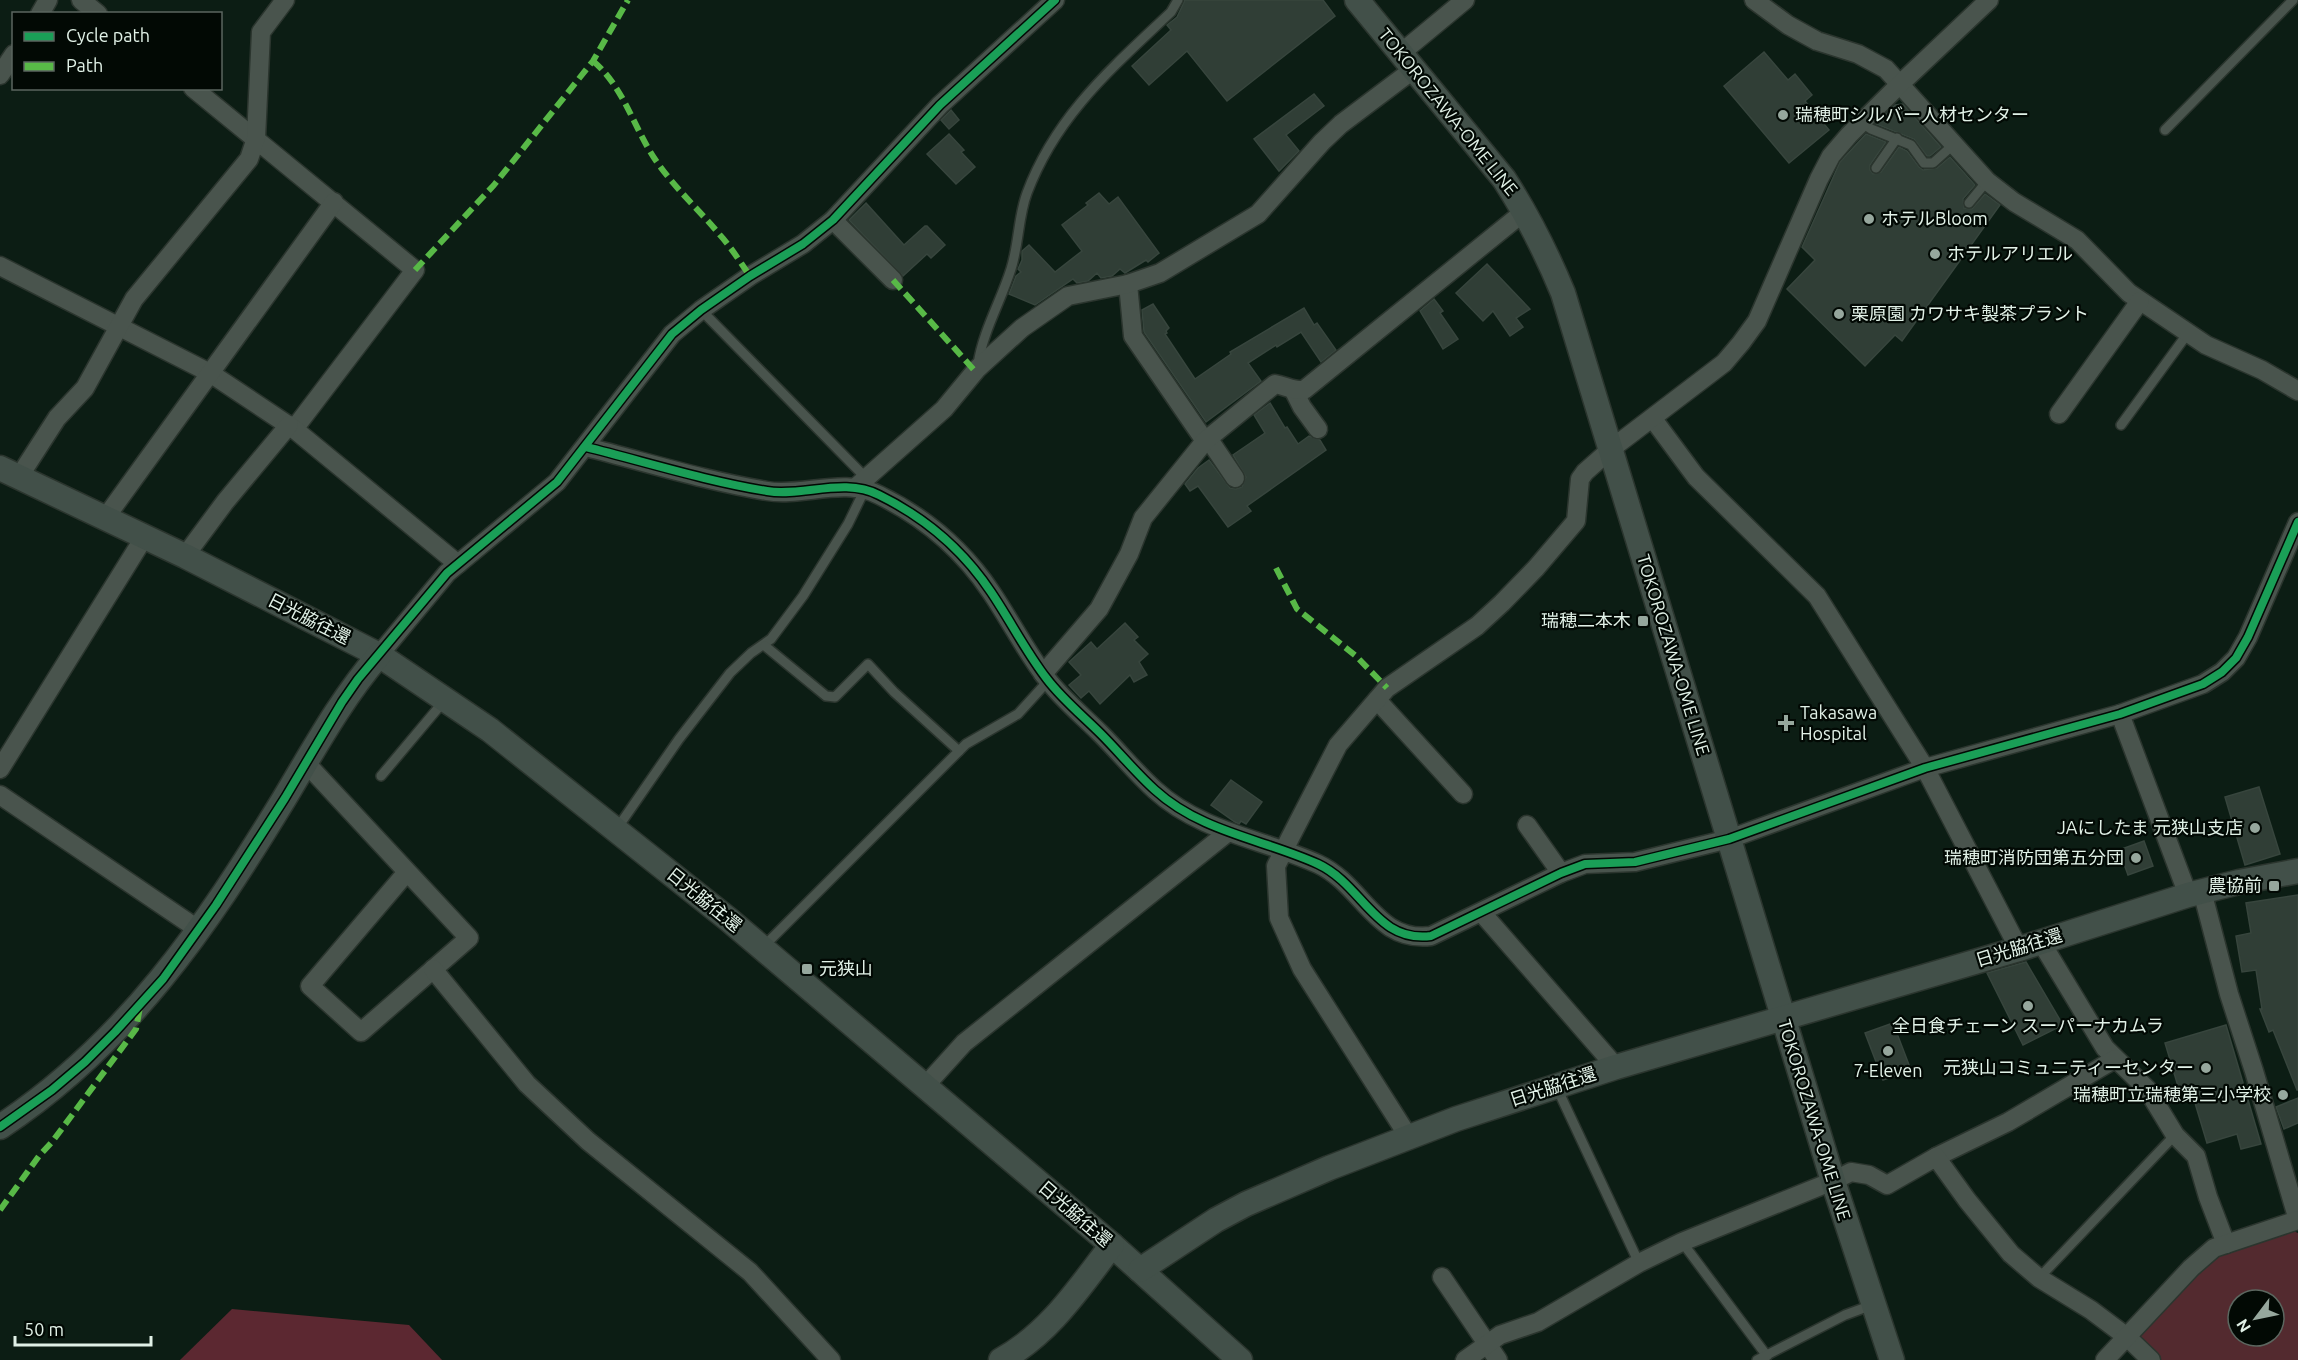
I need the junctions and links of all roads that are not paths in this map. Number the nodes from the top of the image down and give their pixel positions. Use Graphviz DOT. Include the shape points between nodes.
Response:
graph roads {
  1 [pos="81,0"];
  2 [pos="285,0"];
  3 [pos="1055,0"];
  4 [pos="1178,0"];
  5 [pos="1357,0"];
  6 [pos="1465,0"];
  7 [pos="1754,0"];
  8 [pos="1989,0"];
  9 [pos="2293,0"];
  10 [pos="96,12"];
  11 [pos="12,57"];
  12 [pos="1407,61"];
  13 [pos="0,75"];
  14 [pos="1899,85"];
  15 [pos="195,90"];
  16 [pos="1862,123"];
  17 [pos="2165,129"];
  18 [pos="255,138"];
  19 [pos="1897,138"];
  20 [pos="1953,145"];
  21 [pos="1876,168"];
  22 [pos="1987,181"];
  23 [pos="334,202"];
  24 [pos="1970,203"];
  25 [pos="1525,211"];
  26 [pos="833,220"];
  27 [pos="0,267"];
  28 [pos="893,280"];
  29 [pos="1128,284"];
  30 [pos="2140,301"];
  31 [pos="701,310"];
  32 [pos="119,327"];
  33 [pos="2188,333"];
  34 [pos="977,369"];
  35 [pos="210,373"];
  36 [pos="1294,391"];
  37 [pos="2298,391"];
  38 [pos="2059,414"];
  39 [pos="1653,419"];
  40 [pos="2121,425"];
  41 [pos="291,427"];
  42 [pos="1318,429"];
  43 [pos="1206,440"];
  44 [pos="586,447"];
  45 [pos="1611,449"];
  46 [pos="9,472"];
  47 [pos="1235,478"];
  48 [pos="862,485"];
  49 [pos="106,517"];
  50 [pos="2298,522"];
  51 [pos="145,536"];
  52 [pos="185,556"];
  53 [pos="458,564"];
  54 [pos="765,646"];
  55 [pos="379,655"];
  56 [pos="1046,677"];
  57 [pos="446,699"];
  58 [pos="1377,700"];
  59 [pos="2120,714"];
  60 [pos="959,750"];
  61 [pos="305,762"];
  62 [pos="1925,768"];
  63 [pos="0,769"];
  64 [pos="381,776"];
  65 [pos="1463,794"];
  66 [pos="0,795"];
  67 [pos="1527,825"];
  68 [pos="616,830"];
  69 [pos="1227,832"];
  70 [pos="1729,839"];
  71 [pos="1283,852"];
  72 [pos="2298,871"];
  73 [pos="407,872"];
  74 [pos="1561,873"];
  75 [pos="2195,893"];
  76 [pos="1482,913"];
  77 [pos="199,930"];
  78 [pos="2030,946"];
  79 [pos="762,948"];
  80 [pos="433,969"];
  81 [pos="1782,1018"];
  82 [pos="2115,1059"];
  83 [pos="1616,1067"];
  84 [pos="926,1085"];
  85 [pos="1556,1086"];
  86 [pos="0,1127"];
  87 [pos="2175,1135"];
  88 [pos="1408,1136"];
  89 [pos="1936,1157"];
  90 [pos="1833,1181"];
  91 [pos="2298,1220"];
  92 [pos="1682,1242"];
  93 [pos="2226,1244"];
  94 [pos="1112,1245"];
  95 [pos="1640,1263"];
  96 [pos="1140,1270"];
  97 [pos="1442,1277"];
  98 [pos="2039,1278"];
  99 [pos="1872,1305"];
  100 [pos="2127,1336"];
  101 [pos="1488,1344"];
  102 [pos="1767,1356"];
  103 [pos="831,1360"];
  104 [pos="1001,1360"];
  105 [pos="1240,1360"];
  106 [pos="1465,1360"];
  107 [pos="1498,1360"];
  108 [pos="1757,1360"];
  109 [pos="1892,1360"];
  110 [pos="2105,1360"];
  111 [pos="2151,1360"];
  1 -- 10 [label="street"];
  2 -- 18 [label="street" via="261,32"];
  3 -- 26 [label="street" via="940,105"];
  4 -- 34 [label="lane" via="1172,12 1078,103 1051,143 1026,194 1012,268"];
  5 -- 12 [label="main road, TOKOROZAWA-OME LINE"];
  6 -- 12 [label="street"];
  7 -- 14 [label="street" via="1817,41 1858,54 1886,69"];
  8 -- 14 [label="street"];
  9 -- 17 [label="lane"];
  11 -- 13 [label="street"];
  12 -- 25 [label="main road, TOKOROZAWA-OME LINE" via="1504,179"];
  12 -- 29 [label="street" via="1322,142 1258,214 1160,273"];
  14 -- 16 [label="street"];
  14 -- 20 [label="street"];
  15 -- 18 [label="street"];
  16 -- 19 [label="lane"];
  16 -- 39 [label="street" via="1831,156 1757,321 1724,363"];
  18 -- 23 [label="street"];
  18 -- 32 [label="street" via="249,159 134,299"];
  19 -- 20 [label="lane" via="1911,145 1924,163 1933,163"];
  19 -- 21 [label="lane"];
  20 -- 22 [label="street"];
  22 -- 24 [label="lane"];
  22 -- 30 [label="street" via="2077,240"];
  23 -- 35 [label="street"];
  23 -- 41 [label="street" via="415,270"];
  25 -- 36 [label="street" via="1304,390"];
  25 -- 45 [label="main road, TOKOROZAWA-OME LINE" via="1563,293"];
  26 -- 28 [label="street"];
  26 -- 31 [label="street"];
  27 -- 32 [label="street"];
  29 -- 34 [label="street" via="1068,296 1022,328"];
  29 -- 43 [label="street" via="1133,336"];
  30 -- 33 [label="street"];
  30 -- 38 [label="street"];
  31 -- 44 [label="street" via="672,334"];
  31 -- 48 [label="lane"];
  32 -- 35 [label="street"];
  32 -- 46 [label="street" via="85,388"];
  33 -- 37 [label="street"];
  33 -- 40 [label="lane"];
  34 -- 48 [label="street" via="944,409"];
  35 -- 41 [label="street"];
  35 -- 49 [label="street"];
  36 -- 42 [label="street"];
  36 -- 43 [label="street" via="1275,384"];
  39 -- 45 [label="street"];
  39 -- 62 [label="street" via="1696,477 1817,596"];
  41 -- 52 [label="street" via="225,502"];
  41 -- 53 [label="street"];
  43 -- 47 [label="street"];
  43 -- 56 [label="street" via="1143,518 1129,554 1099,609"];
  44 -- 48 [label="street" via="770,491"];
  44 -- 53 [label="street" via="556,482"];
  45 -- 58 [label="street" via="1580,479 1576,521 1536,568 1477,626 1387,688"];
  45 -- 70 [label="main road, TOKOROZAWA-OME LINE"];
  46 -- 49 [label="main road, 日光脇往還"];
  48 -- 54 [label="lane" via="848,524 803,596"];
  48 -- 56 [label="street" via="928,524 964,557"];
  49 -- 51 [label="main road, 日光脇往還"];
  50 -- 59 [label="street" via="2236,658 2203,684"];
  51 -- 52 [label="main road, 日光脇往還"];
  51 -- 63 [label="street"];
  52 -- 55 [label="main road, 日光脇往還"];
  53 -- 55 [label="street"];
  54 -- 60 [label="lane" via="826,696 835,696 868,664"];
  54 -- 68 [label="lane" via="751,653 730,673"];
  55 -- 57 [label="main road, 日光脇往還"];
  55 -- 61 [label="main road" via="342,702"];
  56 -- 60 [label="lane" via="1018,714"];
  56 -- 69 [label="street" via="1155,790 1181,810"];
  57 -- 64 [label="lane"];
  57 -- 68 [label="main road, 日光脇往還"];
  58 -- 65 [label="street"];
  58 -- 71 [label="street" via="1338,745"];
  59 -- 62 [label="street"];
  59 -- 75 [label="street"];
  60 -- 79 [label="lane"];
  61 -- 73 [label="street"];
  61 -- 77 [label="main road"];
  62 -- 70 [label="street"];
  62 -- 78 [label="street"];
  66 -- 77 [label="street"];
  67 -- 74 [label="street"];
  68 -- 79 [label="main road, 日光脇往還"];
  69 -- 71 [label="street"];
  69 -- 84 [label="street" via="964,1043"];
  70 -- 74 [label="street" via="1635,862 1585,864"];
  70 -- 81 [label="main road, TOKOROZAWA-OME LINE"];
  71 -- 76 [label="street" via="1338,877 1400,934 1431,936"];
  71 -- 88 [label="street" via="1276,866 1279,918 1302,969"];
  72 -- 75 [label="main road, 日光脇往還"];
  73 -- 80 [label="street" via="469,938"];
  73 -- 80 [label="street" via="310,986 361,1032"];
  74 -- 76 [label="street"];
  75 -- 78 [label="main road, 日光脇往還"];
  75 -- 91 [label="street"];
  76 -- 83 [label="street"];
  77 -- 86 [label="main road" via="163,979 108,1040 52,1090"];
  78 -- 81 [label="main road, 日光脇往還"];
  78 -- 82 [label="street"];
  79 -- 84 [label="main road, 日光脇往還"];
  80 -- 103 [label="street" via="527,1084 588,1141 750,1272"];
  81 -- 83 [label="main road, 日光脇往還"];
  81 -- 90 [label="main road, TOKOROZAWA-OME LINE"];
  82 -- 87 [label="street" via="2147,1089"];
  82 -- 89 [label="street" via="2008,1122"];
  83 -- 85 [label="main road, 日光脇往還"];
  84 -- 94 [label="main road, 日光脇往還"];
  85 -- 88 [label="main road, 日光脇往還"];
  85 -- 95 [label="lane"];
  87 -- 93 [label="street" via="2196,1156"];
  87 -- 98 [label="lane"];
  88 -- 96 [label="main road, 日光脇往還" via="1246,1204"];
  89 -- 90 [label="street" via="1887,1185 1869,1175 1851,1172"];
  89 -- 98 [label="street" via="2011,1254"];
  90 -- 92 [label="street"];
  90 -- 99 [label="main road, TOKOROZAWA-OME LINE"];
  91 -- 93 [label="street"];
  92 -- 95 [label="street"];
  92 -- 102 [label="lane"];
  93 -- 100 [label="street" via="2214,1248 2191,1268"];
  94 -- 96 [label="main road, 日光脇往還"];
  94 -- 104 [label="main road" via="1056,1318"];
  95 -- 101 [label="street" via="1538,1322 1500,1335"];
  96 -- 105 [label="main road"];
  97 -- 101 [label="street"];
  98 -- 100 [label="street"];
  99 -- 102 [label="lane"];
  99 -- 109 [label="main road, TOKOROZAWA-OME LINE"];
  100 -- 110 [label="street"];
  100 -- 111 [label="street"];
  101 -- 106 [label="street"];
  101 -- 107 [label="street"];
  102 -- 108 [label="lane"];
}
